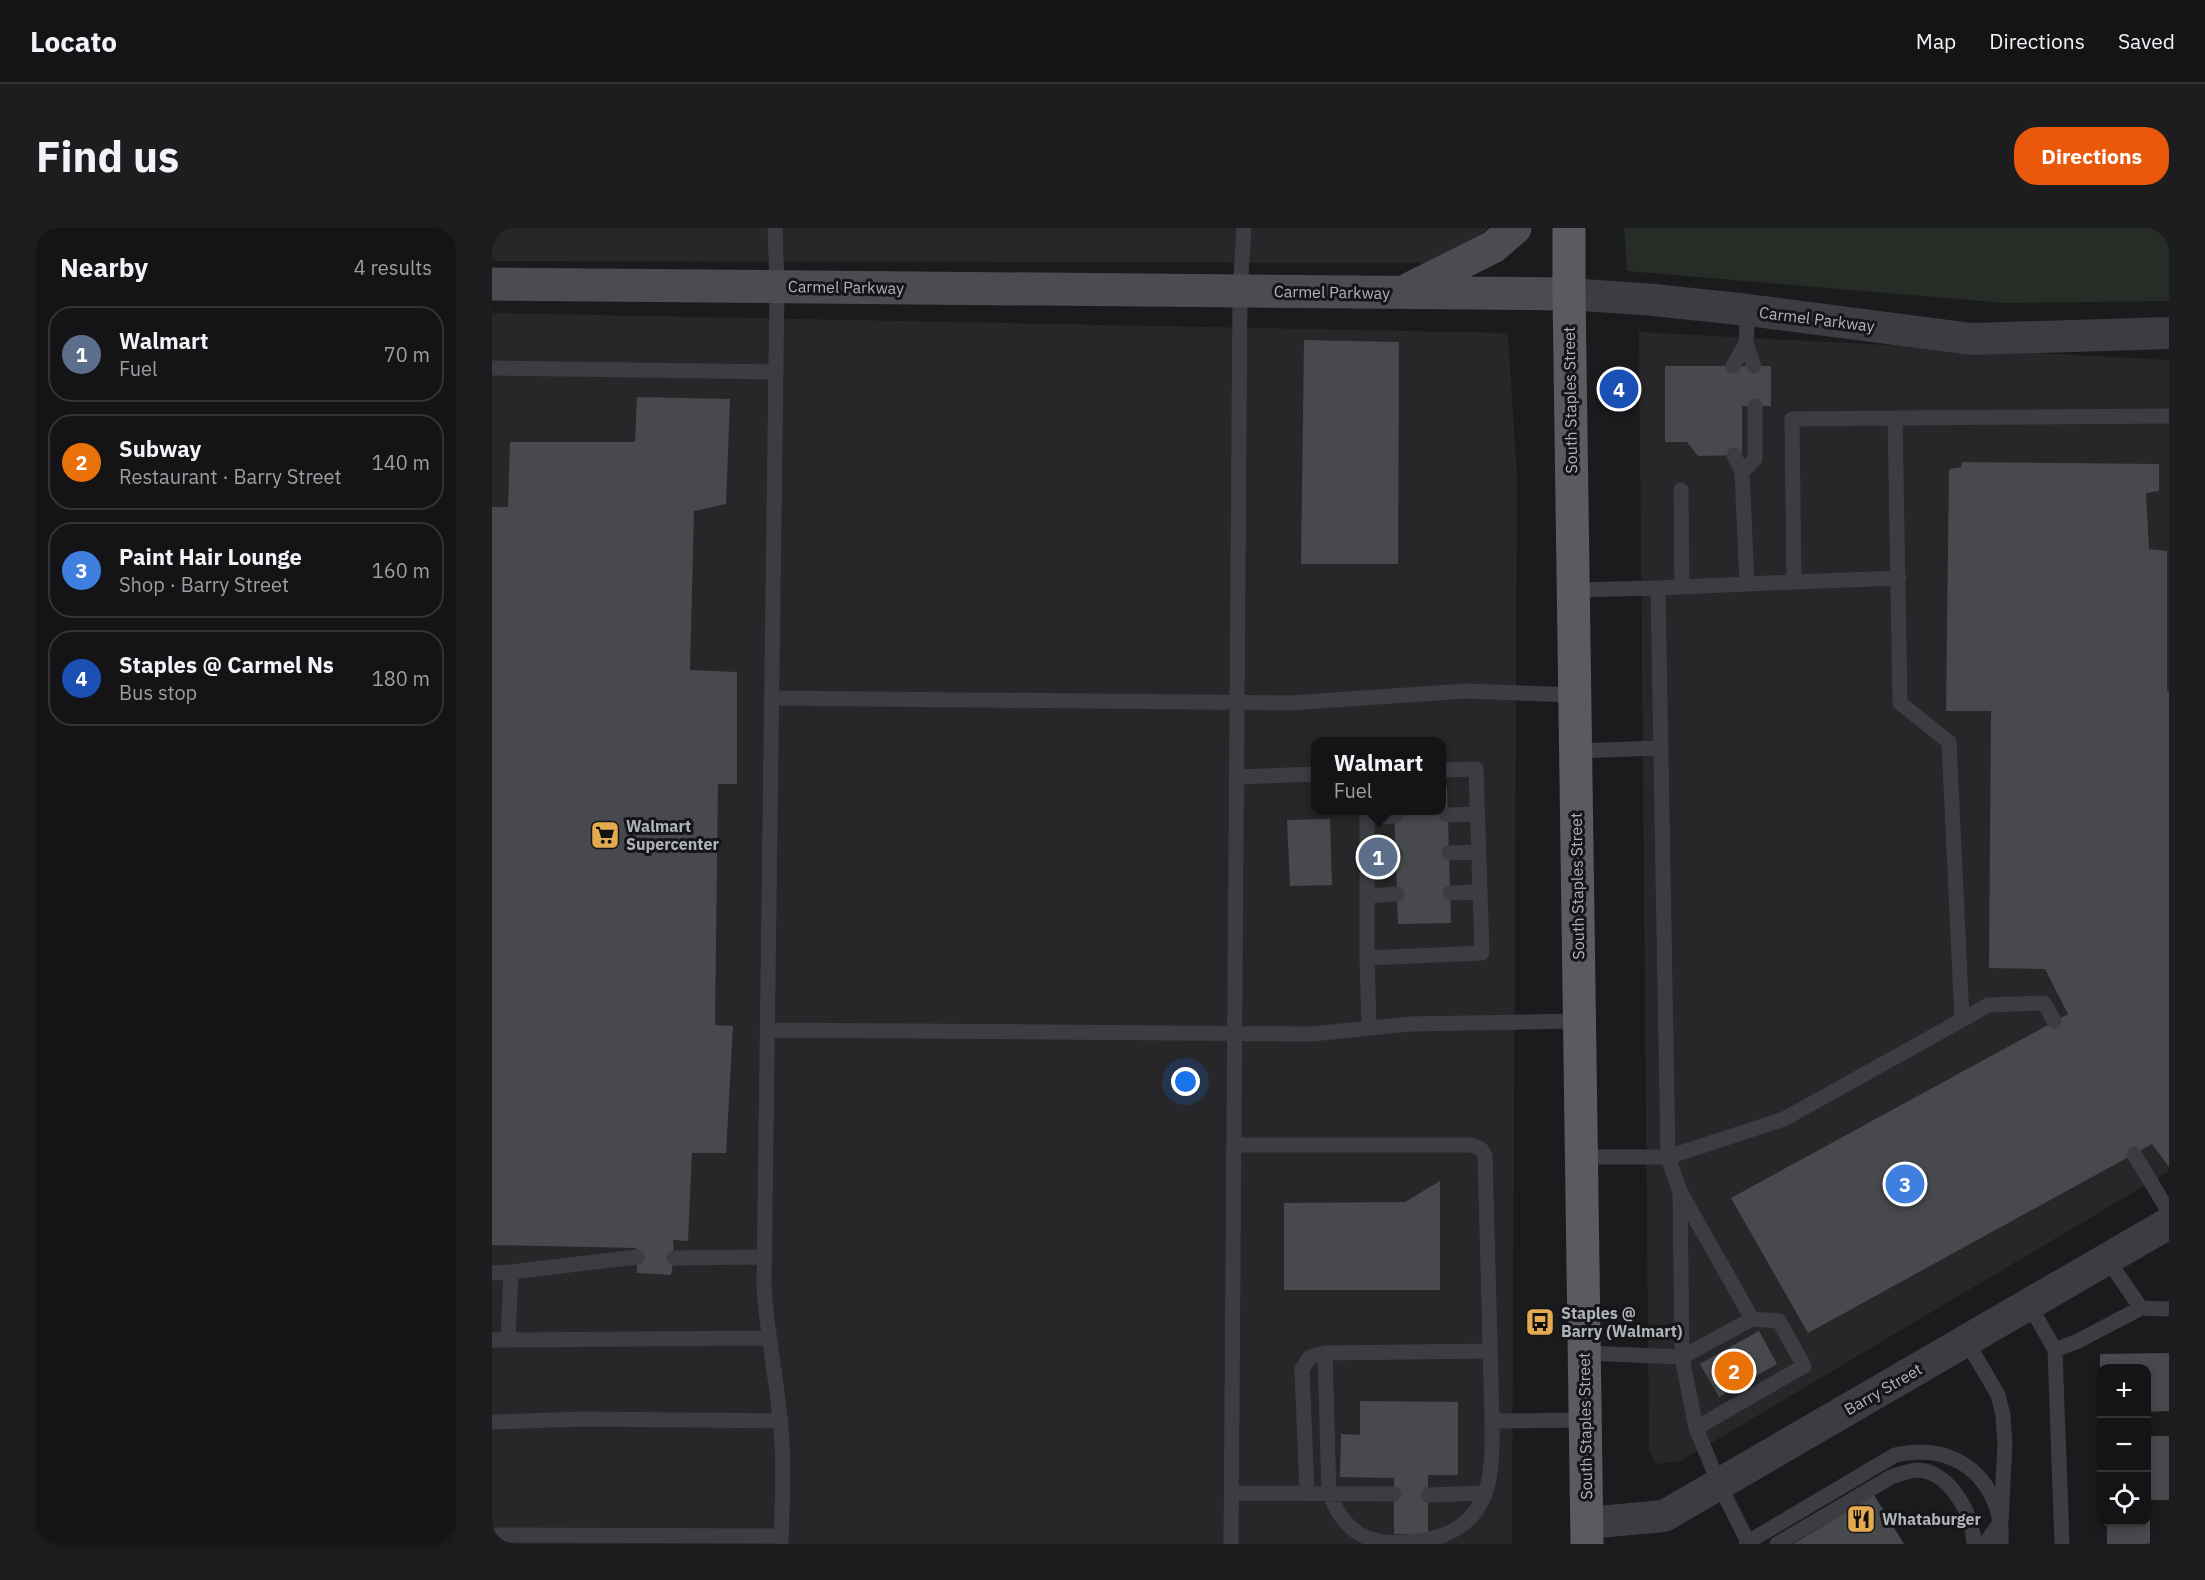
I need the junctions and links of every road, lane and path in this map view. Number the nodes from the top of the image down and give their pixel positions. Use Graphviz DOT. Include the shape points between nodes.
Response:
graph roads {
  1 [pos="775,228"];
  2 [pos="1244,228"];
  3 [pos="1515,228"];
  4 [pos="1569,228"];
  5 [pos="492,284"];
  6 [pos="777,286"];
  7 [pos="1240,291"];
  8 [pos="1402,292"];
  9 [pos="1569,294"];
  10 [pos="1748,310"];
  11 [pos="2169,333"];
  12 [pos="1746,344"];
  13 [pos="1733,366"];
  14 [pos="1754,366"];
  15 [pos="492,368"];
  16 [pos="775,372"];
  17 [pos="1755,406"];
  18 [pos="2169,416"];
  19 [pos="1895,418"];
  20 [pos="1734,455"];
  21 [pos="1743,472"];
  22 [pos="1681,490"];
  23 [pos="1899,578"];
  24 [pos="1794,582"];
  25 [pos="1747,584"];
  26 [pos="1682,587"];
  27 [pos="1658,588"];
  28 [pos="1573,590"];
  29 [pos="1575,694"];
  30 [pos="771,698"];
  31 [pos="1237,703"];
  32 [pos="1660,748"];
  33 [pos="1575,751"];
  34 [pos="1446,770"];
  35 [pos="1311,774"];
  36 [pos="1236,777"];
  37 [pos="1477,814"];
  38 [pos="1367,815"];
  39 [pos="1381,815"];
  40 [pos="1447,815"];
  41 [pos="1395,816"];
  42 [pos="1479,852"];
  43 [pos="1449,853"];
  44 [pos="1396,854"];
  45 [pos="1367,855"];
  46 [pos="1480,892"];
  47 [pos="1450,893"];
  48 [pos="1397,894"];
  49 [pos="1368,896"];
  50 [pos="1368,958"];
  51 [pos="1962,1020"];
  52 [pos="1579,1021"];
  53 [pos="2054,1021"];
  54 [pos="1369,1027"];
  55 [pos="767,1030"];
  56 [pos="1235,1033"];
  57 [pos="1234,1145"];
  58 [pos="2134,1154"];
  59 [pos="1582,1157"];
  60 [pos="1668,1157"];
  61 [pos="1680,1192"];
  62 [pos="2169,1212"];
  63 [pos="2169,1223"];
  64 [pos="637,1257"];
  65 [pos="764,1257"];
  66 [pos="674,1258"];
  67 [pos="2107,1259"];
  68 [pos="511,1272"];
  69 [pos="492,1273"];
  70 [pos="2030,1304"];
  71 [pos="2141,1308"];
  72 [pos="2169,1308"];
  73 [pos="1752,1319"];
  74 [pos="769,1338"];
  75 [pos="492,1340"];
  76 [pos="508,1340"];
  77 [pos="1966,1340"];
  78 [pos="2055,1350"];
  79 [pos="1490,1351"];
  80 [pos="1325,1353"];
  81 [pos="1584,1353"];
  82 [pos="1682,1357"];
  83 [pos="1585,1420"];
  84 [pos="781,1421"];
  85 [pos="1491,1421"];
  86 [pos="492,1422"];
  87 [pos="1696,1428"];
  88 [pos="1719,1484"];
  89 [pos="1232,1493"];
  90 [pos="1306,1493"];
  91 [pos="1329,1493"];
  92 [pos="1485,1493"];
  93 [pos="1394,1494"];
  94 [pos="1428,1495"];
  95 [pos="2001,1521"];
  96 [pos="1587,1533"];
  97 [pos="492,1535"];
  98 [pos="781,1540"];
  99 [pos="1754,1542"];
  100 [pos="1231,1544"];
  101 [pos="1777,1544"];
  102 [pos="1974,1544"];
  103 [pos="1985,1544"];
  104 [pos="2001,1544"];
  105 [pos="2062,1544"];
  1 -- 6 [label="lane"];
  2 -- 7 [label="lane"];
  3 -- 8 [label="street" via="1493,247"];
  4 -- 9 [label="main road, South Staples Street"];
  5 -- 6 [label="street, Carmel Parkway"];
  6 -- 7 [label="street, Carmel Parkway"];
  6 -- 16 [label="lane"];
  7 -- 8 [label="street, Carmel Parkway"];
  7 -- 31 [label="lane"];
  8 -- 9 [label="street, Carmel Parkway"];
  9 -- 10 [label="street, Carmel Parkway"];
  9 -- 28 [label="main road, South Staples Street"];
  10 -- 11 [label="street, Carmel Parkway" via="1972,339"];
  10 -- 12 [label="lane"];
  12 -- 13 [label="lane"];
  12 -- 14 [label="lane"];
  15 -- 16 [label="lane"];
  16 -- 30 [label="lane"];
  17 -- 21 [label="lane" via="1755,459"];
  18 -- 19 [label="lane"];
  19 -- 23 [label="lane"];
  19 -- 24 [label="lane" via="1792,418"];
  20 -- 21 [label="lane"];
  21 -- 25 [label="lane"];
  22 -- 26 [label="lane"];
  23 -- 24 [label="lane"];
  23 -- 51 [label="lane" via="1900,703 1949,742"];
  24 -- 25 [label="lane"];
  25 -- 26 [label="lane"];
  26 -- 27 [label="lane"];
  27 -- 28 [label="lane"];
  27 -- 32 [label="lane"];
  28 -- 29 [label="main road, South Staples Street"];
  29 -- 31 [label="lane" via="1466,691"];
  29 -- 33 [label="main road, South Staples Street"];
  30 -- 31 [label="lane"];
  30 -- 55 [label="lane"];
  31 -- 36 [label="lane"];
  32 -- 33 [label="lane"];
  32 -- 60 [label="lane"];
  33 -- 52 [label="main road, South Staples Street"];
  34 -- 37 [label="lane" via="1476,769"];
  35 -- 36 [label="lane"];
  36 -- 56 [label="lane"];
  37 -- 40 [label="lane"];
  37 -- 42 [label="lane"];
  38 -- 45 [label="lane"];
  39 -- 41 [label="lane"];
  42 -- 43 [label="lane"];
  42 -- 46 [label="lane"];
  44 -- 45 [label="lane"];
  45 -- 49 [label="lane"];
  46 -- 47 [label="lane"];
  46 -- 50 [label="lane" via="1482,953"];
  48 -- 49 [label="lane"];
  49 -- 50 [label="lane"];
  50 -- 54 [label="lane"];
  51 -- 53 [label="lane" via="1988,1005 2044,1003"];
  51 -- 60 [label="lane" via="1784,1119"];
  52 -- 54 [label="lane"];
  52 -- 59 [label="main road, South Staples Street"];
  54 -- 56 [label="lane" via="1312,1034"];
  55 -- 56 [label="lane"];
  55 -- 65 [label="lane"];
  56 -- 57 [label="lane"];
  57 -- 79 [label="lane" via="1472,1145 1481,1149 1485,1156"];
  57 -- 89 [label="lane"];
  58 -- 62 [label="lane"];
  59 -- 60 [label="lane"];
  59 -- 81 [label="main road, South Staples Street"];
  60 -- 61 [label="lane"];
  61 -- 73 [label="lane"];
  61 -- 82 [label="lane"];
  63 -- 67 [label="street, Barry Street"];
  64 -- 68 [label="lane"];
  65 -- 66 [label="lane"];
  65 -- 74 [label="lane"];
  67 -- 70 [label="street, Barry Street"];
  67 -- 71 [label="lane"];
  68 -- 69 [label="lane"];
  68 -- 76 [label="lane"];
  70 -- 77 [label="street, Barry Street"];
  70 -- 78 [label="lane"];
  71 -- 72 [label="lane"];
  71 -- 78 [label="lane"];
  73 -- 82 [label="lane"];
  73 -- 87 [label="lane" via="1779,1321 1804,1366"];
  74 -- 76 [label="lane"];
  74 -- 84 [label="lane"];
  75 -- 76 [label="lane"];
  77 -- 88 [label="street, Barry Street"];
  77 -- 95 [label="lane" via="1998,1395 2003,1415"];
  78 -- 105 [label="lane"];
  79 -- 80 [label="lane"];
  79 -- 85 [label="lane"];
  80 -- 90 [label="lane" via="1310,1357 1302,1369"];
  80 -- 91 [label="lane"];
  81 -- 82 [label="lane"];
  81 -- 83 [label="main road, South Staples Street"];
  82 -- 87 [label="lane"];
  83 -- 85 [label="lane"];
  83 -- 96 [label="main road, South Staples Street"];
  84 -- 86 [label="lane"];
  84 -- 98 [label="lane"];
  85 -- 92 [label="lane" via="1490,1470"];
  87 -- 88 [label="lane"];
  88 -- 96 [label="street, Barry Street" via="1664,1516"];
  88 -- 99 [label="lane"];
  89 -- 90 [label="lane"];
  89 -- 100 [label="lane"];
  90 -- 91 [label="lane"];
  91 -- 92 [label="lane" via="1347,1526 1382,1542 1409,1543 1445,1538 1461,1528 1475,1513"];
  91 -- 93 [label="lane"];
  92 -- 94 [label="lane"];
  95 -- 99 [label="lane" via="1989,1489 1974,1471 1943,1453 1912,1451 1887,1460"];
  95 -- 103 [label="lane"];
  95 -- 104 [label="lane"];
  97 -- 98 [label="lane"];
  101 -- 102 [label="lane" via="1891,1477 1919,1470 1945,1482 1957,1497 1968,1516"];
}
